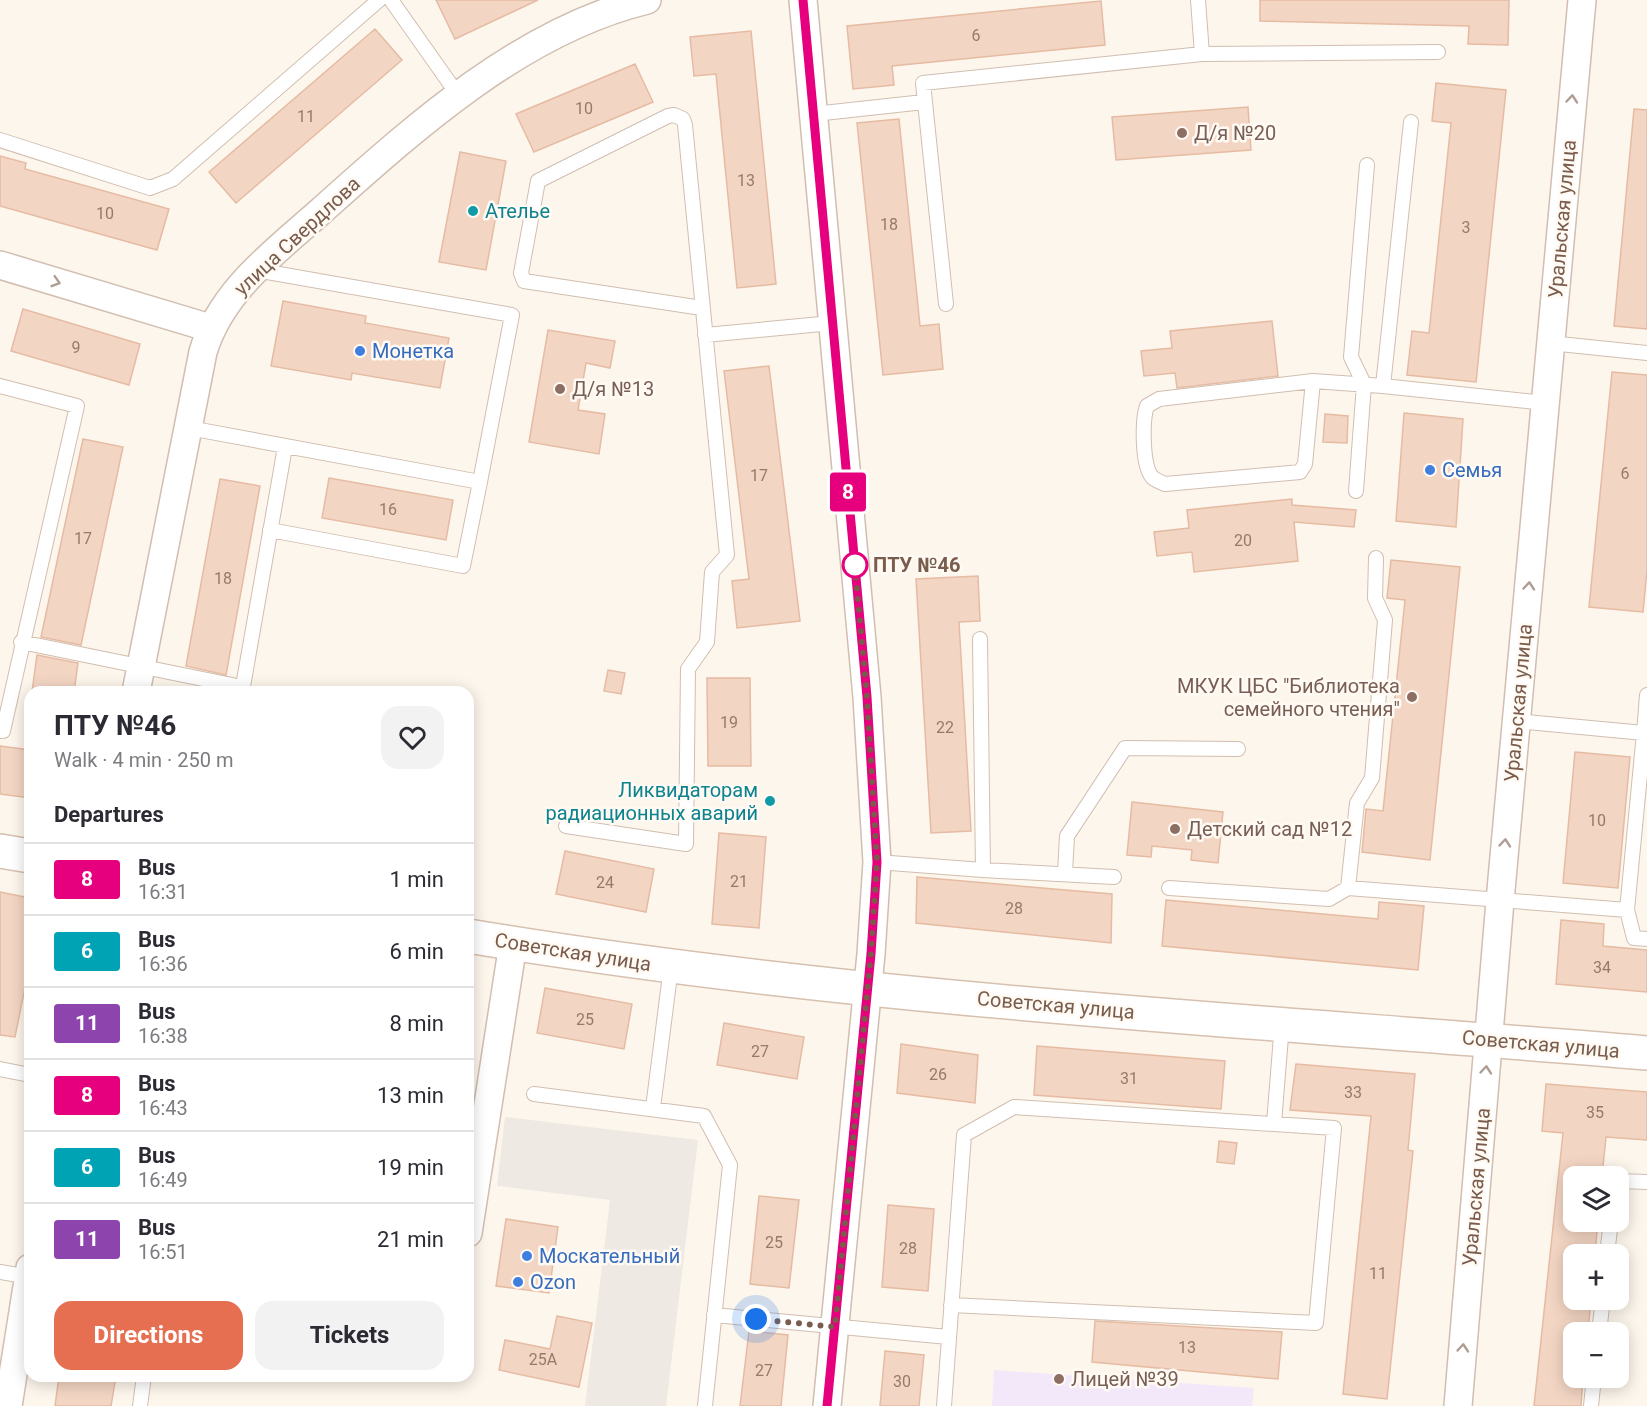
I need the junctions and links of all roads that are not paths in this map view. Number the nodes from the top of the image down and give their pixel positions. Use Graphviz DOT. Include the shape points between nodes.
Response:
graph roads {
  1 [pos="380,0"];
  2 [pos="391,0"];
  3 [pos="647,0"];
  4 [pos="803,0"];
  5 [pos="1198,0"];
  6 [pos="1582,0"];
  7 [pos="1438,52"];
  8 [pos="1202,54"];
  9 [pos="458,94"];
  10 [pos="924,102"];
  11 [pos="813,114"];
  12 [pos="1411,122"];
  13 [pos="0,140"];
  14 [pos="1367,165"];
  15 [pos="0,265"];
  16 [pos="255,270"];
  17 [pos="946,304"];
  18 [pos="702,308"];
  19 [pos="832,322"];
  20 [pos="210,328"];
  21 [pos="705,335"];
  22 [pos="1550,344"];
  23 [pos="1647,353"];
  24 [pos="1313,381"];
  25 [pos="1364,384"];
  26 [pos="0,386"];
  27 [pos="1383,386"];
  28 [pos="1545,403"];
  29 [pos="189,429"];
  30 [pos="285,447"];
  31 [pos="480,482"];
  32 [pos="1356,490"];
  33 [pos="270,530"];
  34 [pos="1376,558"];
  35 [pos="980,639"];
  36 [pos="21,642"];
  37 [pos="138,679"];
  38 [pos="211,686"];
  39 [pos="243,686"];
  40 [pos="1647,695"];
  41 [pos="1517,721"];
  42 [pos="0,731"];
  43 [pos="1644,733"];
  44 [pos="1238,749"];
  45 [pos="566,826"];
  46 [pos="0,850"];
  47 [pos="24,855"];
  48 [pos="877,862"];
  49 [pos="983,870"];
  50 [pos="1065,873"];
  51 [pos="1114,877"];
  52 [pos="1169,888"];
  53 [pos="1348,888"];
  54 [pos="1500,902"];
  55 [pos="1628,910"];
  56 [pos="474,937"];
  57 [pos="1647,939"];
  58 [pos="513,944"];
  59 [pos="670,967"];
  60 [pos="867,989"];
  61 [pos="1282,1024"];
  62 [pos="1489,1040"];
  63 [pos="1647,1053"];
  64 [pos="0,1069"];
  65 [pos="24,1074"];
  66 [pos="534,1094"];
  67 [pos="653,1108"];
  68 [pos="1274,1123"];
  69 [pos="1629,1181"];
  70 [pos="1647,1182"];
  71 [pos="474,1194"];
  72 [pos="0,1272"];
  73 [pos="24,1274"];
  74 [pos="951,1305"];
  75 [pos="24,1310"];
  76 [pos="714,1315"];
  77 [pos="835,1327"];
  78 [pos="948,1337"];
  79 [pos="143,1382"];
  80 [pos="1593,1388"];
  81 [pos="8,1406"];
  82 [pos="140,1406"];
  83 [pos="705,1406"];
  84 [pos="827,1406"];
  85 [pos="944,1406"];
  86 [pos="1458,1406"];
  87 [pos="1591,1406"];
  1 -- 13 [label="lane" via="173,179 150,188"];
  2 -- 9 [label="lane"];
  3 -- 9 [label="street, улица Свердлова" via="579,24"];
  4 -- 11 [label="street"];
  5 -- 8 [label="lane"];
  22 -- 6 [label="street, Уральская улица, one-way"];
  7 -- 8 [label="lane"];
  8 -- 10 [label="lane" via="922,83"];
  9 -- 16 [label="street, улица Свердлова"];
  10 -- 11 [label="lane"];
  10 -- 17 [label="lane"];
  11 -- 19 [label="street"];
  12 -- 27 [label="lane"];
  14 -- 25 [label="lane" via="1351,357"];
  15 -- 20 [label="street, one-way"];
  16 -- 20 [label="street, улица Свердлова"];
  16 -- 31 [label="lane" via="512,315"];
  18 -- 18 [label="lane" via="524,281 521,273 538,181 668,116 679,116 685,125"];
  18 -- 21 [label="lane"];
  19 -- 21 [label="lane"];
  19 -- 48 [label="street" via="867,697"];
  20 -- 29 [label="street, улица Свердлова"];
  21 -- 45 [label="lane" via="727,555 712,572 707,642 688,669 686,843"];
  22 -- 23 [label="lane"];
  22 -- 28 [label="street, Уральская улица"];
  24 -- 24 [label="lane" via="1160,399 1147,406 1143,418 1147,468 1153,478 1165,484 1300,472 1305,464"];
  24 -- 25 [label="lane"];
  25 -- 27 [label="lane"];
  25 -- 32 [label="lane"];
  26 -- 36 [label="lane" via="77,406"];
  27 -- 28 [label="lane"];
  41 -- 28 [label="street, Уральская улица, one-way"];
  29 -- 30 [label="lane"];
  29 -- 37 [label="street, улица Свердлова"];
  30 -- 31 [label="lane"];
  30 -- 33 [label="lane"];
  31 -- 33 [label="lane" via="463,566"];
  33 -- 39 [label="lane"];
  34 -- 53 [label="lane" via="1375,598 1385,620 1372,778 1357,803"];
  35 -- 49 [label="lane"];
  36 -- 37 [label="lane"];
  36 -- 42 [label="lane"];
  37 -- 38 [label="lane"];
  40 -- 43 [label="lane"];
  41 -- 43 [label="lane"];
  54 -- 41 [label="street, Уральская улица, one-way"];
  43 -- 55 [label="lane"];
  44 -- 50 [label="lane" via="1125,748 1067,836"];
  46 -- 47 [label="street"];
  48 -- 49 [label="lane"];
  48 -- 60 [label="street"];
  49 -- 50 [label="lane"];
  50 -- 51 [label="lane"];
  52 -- 53 [label="lane" via="1329,899"];
  53 -- 54 [label="lane"];
  54 -- 55 [label="lane"];
  54 -- 62 [label="street, Уральская улица"];
  55 -- 57 [label="lane" via="1634,938"];
  56 -- 58 [label="street, Советская улица"];
  58 -- 59 [label="street, Советская улица"];
  58 -- 71 [label="street"];
  59 -- 60 [label="street, Советская улица"];
  59 -- 67 [label="lane"];
  60 -- 61 [label="street, Советская улица"];
  60 -- 77 [label="street"];
  61 -- 62 [label="street, Советская улица"];
  61 -- 68 [label="lane"];
  62 -- 63 [label="street, Советская улица"];
  86 -- 62 [label="street, Уральская улица, one-way"];
  64 -- 65 [label="lane"];
  66 -- 67 [label="lane"];
  67 -- 76 [label="lane" via="704,1116 730,1165"];
  68 -- 74 [label="lane" via="1014,1107 964,1136"];
  68 -- 74 [label="lane" via="1334,1128 1316,1323"];
  69 -- 70 [label="lane"];
  72 -- 73 [label="lane"];
  74 -- 78 [label="lane"];
  75 -- 81 [label="street"];
  76 -- 77 [label="lane"];
  76 -- 83 [label="lane"];
  77 -- 78 [label="lane"];
  77 -- 84 [label="street"];
  78 -- 85 [label="lane"];
  79 -- 82 [label="lane"];
  80 -- 87 [label="lane"];
}
